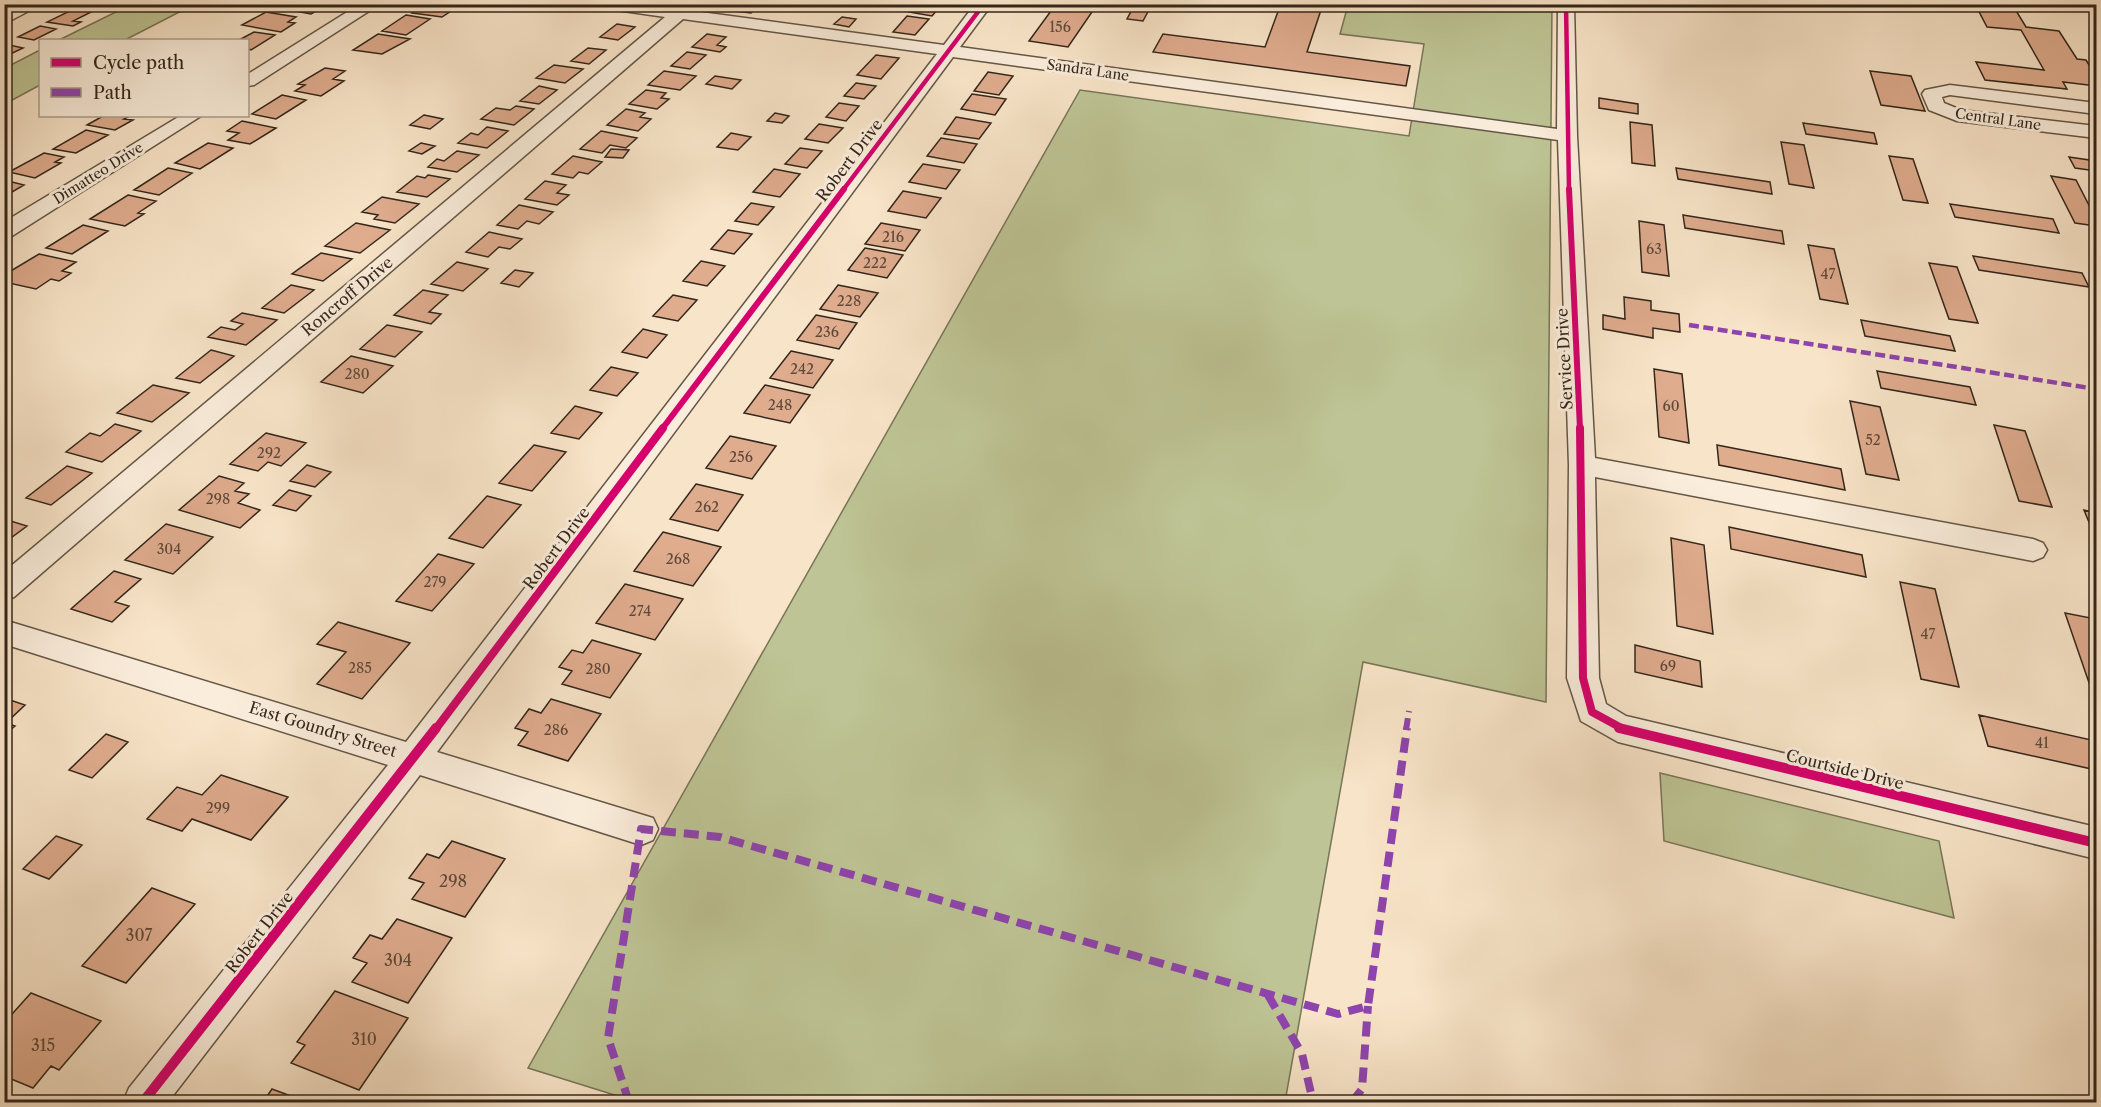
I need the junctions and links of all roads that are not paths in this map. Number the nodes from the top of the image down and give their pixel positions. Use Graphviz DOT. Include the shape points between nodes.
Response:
graph roads {
  1 [pos="34,4"];
  2 [pos="372,4"];
  3 [pos="609,4"];
  4 [pos="984,4"];
  5 [pos="1566,4"];
  6 [pos="684,9"];
  7 [pos="4,19"];
  8 [pos="949,50"];
  9 [pos="249,80"];
  10 [pos="2097,108"];
  11 [pos="190,117"];
  12 [pos="2097,132"];
  13 [pos="1567,136"];
  14 [pos="4,231"];
  15 [pos="1582,465"];
  16 [pos="2032,550"];
  17 [pos="4,588"];
  18 [pos="4,632"];
  19 [pos="1592,712"];
  20 [pos="414,757"];
  21 [pos="641,829"];
  22 [pos="2097,843"];
  23 [pos="143,1102"];
  1 -- 7 [label="street"];
  2 -- 9 [label="street"];
  3 -- 6 [label="street, Sandra Lane"];
  4 -- 8 [label="street, Robert Drive"];
  5 -- 13 [label="street, Service Drive"];
  6 -- 8 [label="street, Sandra Lane"];
  6 -- 17 [label="street, Roncroff Drive"];
  8 -- 13 [label="street, Sandra Lane"];
  8 -- 20 [label="street, Robert Drive"];
  10 -- 12 [label="street, Central Lane" via="1950,90 1931,94 1936,106 1957,115"];
  11 -- 14 [label="street, Dimatteo Drive"];
  13 -- 15 [label="street, Service Drive"];
  15 -- 16 [label="street"];
  15 -- 19 [label="street, Service Drive" via="1583,678"];
  18 -- 20 [label="street, East Goundry Street"];
  19 -- 22 [label="street, Courtside Drive" via="1618,728"];
  20 -- 21 [label="street, East Goundry Street"];
  20 -- 23 [label="street, Robert Drive"];
}
